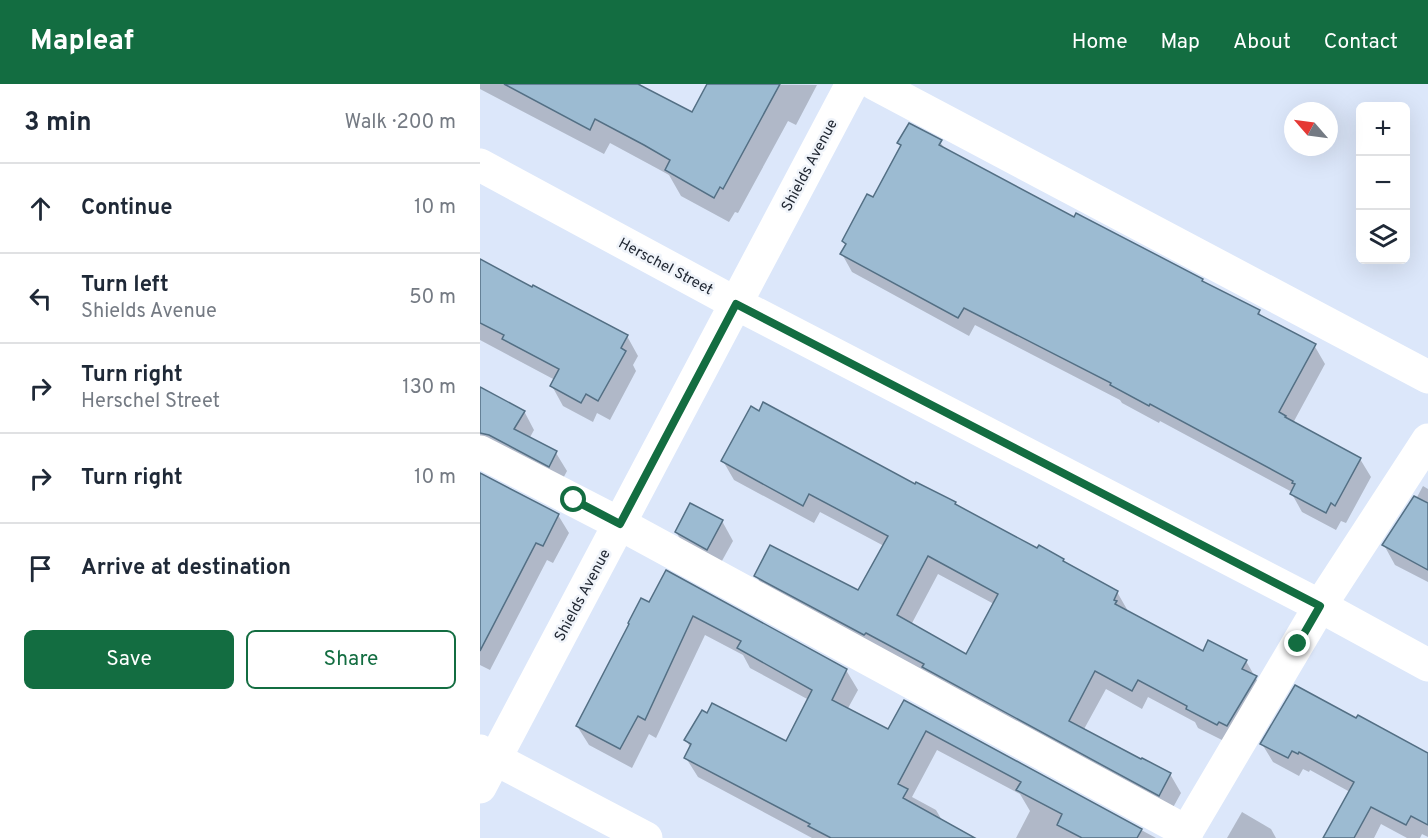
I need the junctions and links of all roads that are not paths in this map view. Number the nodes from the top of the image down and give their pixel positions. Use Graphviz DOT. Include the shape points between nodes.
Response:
graph roads {
  1 [pos="852,84"];
  2 [pos="875,84"];
  3 [pos="480,165"];
  4 [pos="736,304"];
  5 [pos="1428,377"];
  6 [pos="1428,441"];
  7 [pos="480,452"];
  8 [pos="620,524"];
  9 [pos="1320,606"];
  10 [pos="1428,665"];
  11 [pos="485,765"];
  12 [pos="1185,835"];
  13 [pos="646,838"];
  1 -- 4 [label="street, Shields Avenue"];
  2 -- 5 [label="street"];
  3 -- 4 [label="street, Herschel Street"];
  4 -- 8 [label="street, Shields Avenue"];
  4 -- 9 [label="street, Herschel Street"];
  6 -- 9 [label="street"];
  7 -- 8 [label="street"];
  8 -- 11 [label="street, Shields Avenue"];
  8 -- 12 [label="street"];
  9 -- 10 [label="street, Herschel Street"];
  9 -- 12 [label="street"];
  11 -- 13 [label="street"];
}
